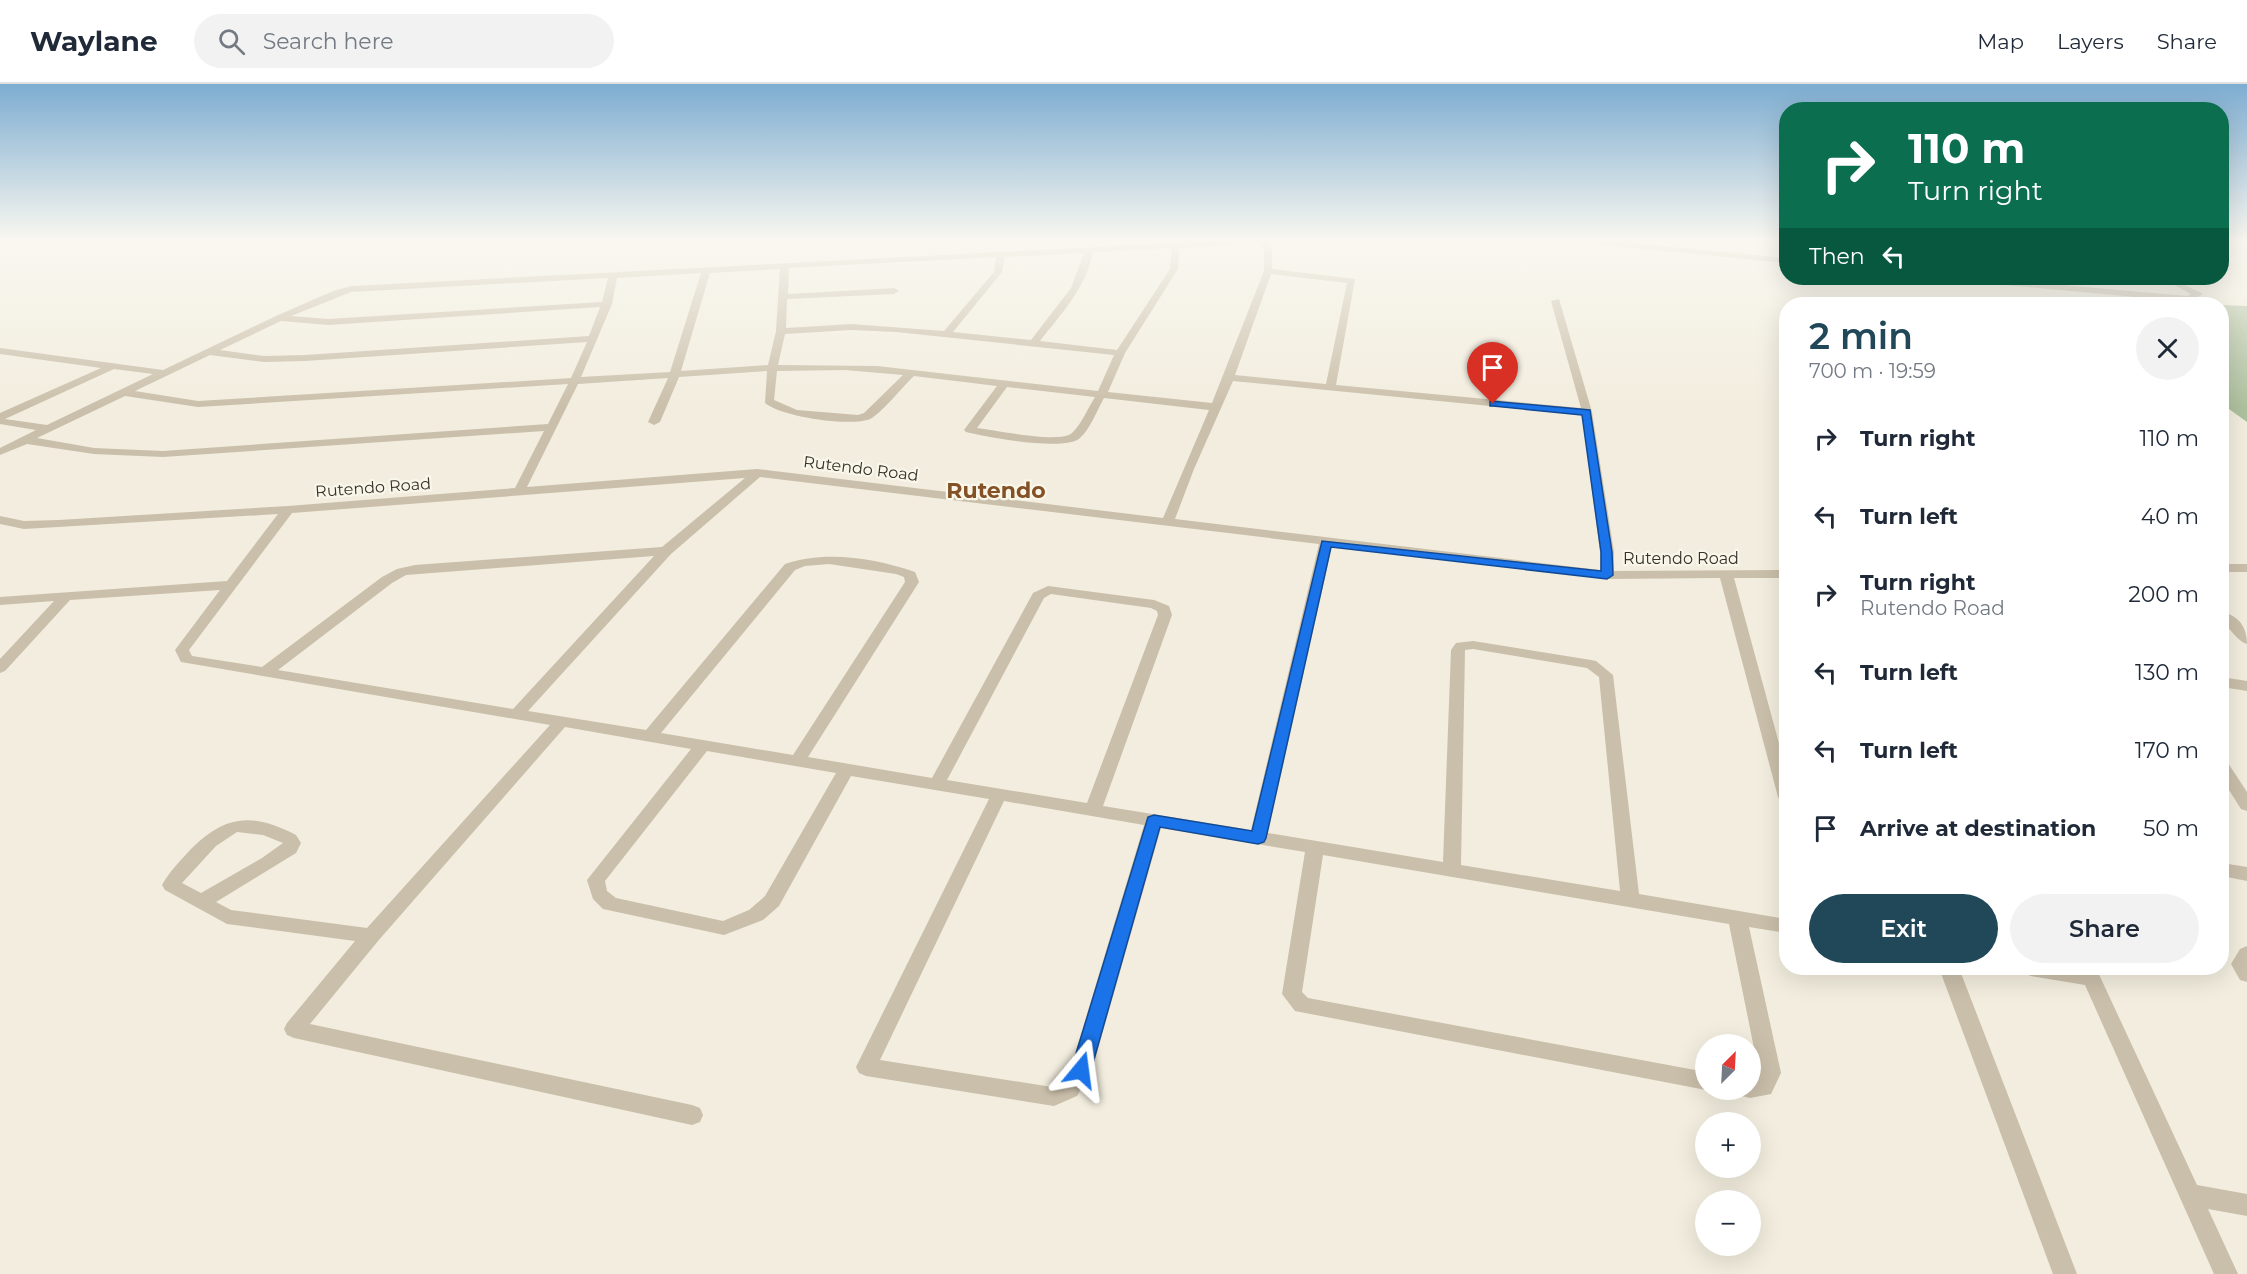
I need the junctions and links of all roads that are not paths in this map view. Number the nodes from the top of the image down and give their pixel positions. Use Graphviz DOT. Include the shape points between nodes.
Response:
graph roads {
  1 [pos="328,297"];
  2 [pos="609,297"];
  3 [pos="698,297"];
  4 [pos="783,297"];
  5 [pos="792,297"];
  6 [pos="978,297"];
  7 [pos="1068,297"];
  8 [pos="1156,297"];
  9 [pos="1259,297"];
  10 [pos="1349,297"];
  11 [pos="1556,301"];
  12 [pos="607,304"];
  13 [pos="279,318"];
  14 [pos="781,331"];
  15 [pos="946,335"];
  16 [pos="592,339"];
  17 [pos="1033,344"];
  18 [pos="0,351"];
  19 [pos="208,352"];
  20 [pos="1120,353"];
  21 [pos="111,367"];
  22 [pos="772,368"];
  23 [pos="165,373"];
  24 [pos="910,373"];
  25 [pos="674,376"];
  26 [pos="1229,378"];
  27 [pos="574,381"];
  28 [pos="1004,383"];
  29 [pos="1330,388"];
  30 [pos="124,393"];
  31 [pos="1102,393"];
  32 [pos="1215,407"];
  33 [pos="1587,412"];
  34 [pos="0,419"];
  35 [pos="654,422"];
  36 [pos="550,428"];
  37 [pos="48,429"];
  38 [pos="26,440"];
  39 [pos="0,452"];
  40 [pos="757,473"];
  41 [pos="519,492"];
  42 [pos="288,510"];
  43 [pos="0,520"];
  44 [pos="1167,523"];
  45 [pos="1326,543"];
  46 [pos="666,551"];
  47 [pos="2229,568"];
  48 [pos="2247,568"];
  49 [pos="1779,574"];
  50 [pos="1607,575"];
  51 [pos="1726,575"];
  52 [pos="233,585"];
  53 [pos="65,598"];
  54 [pos="0,601"];
  55 [pos="2229,621"];
  56 [pos="2247,640"];
  57 [pos="0,668"];
  58 [pos="264,673"];
  59 [pos="2229,683"];
  60 [pos="2247,686"];
  61 [pos="516,715"];
  62 [pos="561,722"];
  63 [pos="649,737"];
  64 [pos="702,746"];
  65 [pos="797,761"];
  66 [pos="846,770"];
  67 [pos="1779,771"];
  68 [pos="2229,778"];
  69 [pos="936,784"];
  70 [pos="999,795"];
  71 [pos="2247,805"];
  72 [pos="1093,811"];
  73 [pos="1154,821"];
  74 [pos="1258,838"];
  75 [pos="1315,848"];
  76 [pos="1452,870"];
  77 [pos="2229,871"];
  78 [pos="2247,874"];
  79 [pos="1630,900"];
  80 [pos="201,903"];
  81 [pos="1737,917"];
  82 [pos="1779,925"];
  83 [pos="370,936"];
  84 [pos="2247,954"];
  85 [pos="2247,974"];
  86 [pos="1952,975"];
  87 [pos="2090,975"];
  88 [pos="1695,1079"];
  89 [pos="1761,1087"];
  90 [pos="692,1115"];
  91 [pos="2192,1195"];
  92 [pos="2247,1205"];
  93 [pos="2065,1274"];
  94 [pos="2226,1274"];
  1 -- 13 [label="street"];
  2 -- 12 [label="street"];
  3 -- 25 [label="street"];
  4 -- 5 [label="street"];
  4 -- 14 [label="street"];
  6 -- 15 [label="street"];
  7 -- 17 [label="street"];
  8 -- 20 [label="street"];
  9 -- 26 [label="street"];
  10 -- 29 [label="street"];
  11 -- 33 [label="street"];
  12 -- 13 [label="street" via="328,322"];
  12 -- 16 [label="street"];
  13 -- 19 [label="street"];
  14 -- 15 [label="street" via="851,327"];
  14 -- 22 [label="street"];
  15 -- 17 [label="street"];
  16 -- 19 [label="street" via="305,358 264,359"];
  16 -- 27 [label="street"];
  17 -- 20 [label="street"];
  18 -- 21 [label="street"];
  19 -- 23 [label="street"];
  20 -- 31 [label="street"];
  21 -- 23 [label="street"];
  21 -- 34 [label="street"];
  22 -- 24 [label="street" via="845,367"];
  22 -- 24 [label="street" via="769,401 774,406 787,411 858,418 875,412"];
  22 -- 25 [label="street"];
  23 -- 30 [label="street"];
  24 -- 28 [label="street"];
  25 -- 27 [label="street"];
  25 -- 35 [label="street"];
  26 -- 29 [label="street"];
  26 -- 32 [label="street"];
  27 -- 30 [label="street" via="241,403 198,404"];
  27 -- 36 [label="street"];
  28 -- 31 [label="street"];
  28 -- 31 [label="street" via="970,430 1069,440 1077,435"];
  29 -- 33 [label="street"];
  30 -- 37 [label="street"];
  31 -- 32 [label="street"];
  32 -- 44 [label="street"];
  33 -- 50 [label="street"];
  34 -- 37 [label="street"];
  36 -- 38 [label="street" via="163,454 94,451"];
  36 -- 41 [label="street"];
  37 -- 38 [label="street"];
  38 -- 39 [label="street"];
  40 -- 41 [label="street, Rutendo Road"];
  40 -- 44 [label="street, Rutendo Road"];
  40 -- 46 [label="street"];
  41 -- 42 [label="street, Rutendo Road"];
  42 -- 43 [label="street, Rutendo Road" via="59,524 24,525"];
  42 -- 52 [label="street"];
  44 -- 45 [label="street, Rutendo Road"];
  45 -- 50 [label="street, Rutendo Road"];
  45 -- 74 [label="street"];
  46 -- 58 [label="street" via="402,572"];
  46 -- 61 [label="street"];
  47 -- 48 [label="street"];
  49 -- 51 [label="street, Rutendo Road"];
  50 -- 51 [label="street, Rutendo Road"];
  51 -- 67 [label="street"];
  52 -- 53 [label="street"];
  52 -- 58 [label="street" via="182,650 186,659"];
  53 -- 54 [label="street"];
  53 -- 57 [label="street"];
  55 -- 56 [label="street"];
  58 -- 61 [label="street"];
  59 -- 60 [label="street"];
  61 -- 62 [label="street"];
  62 -- 63 [label="street"];
  62 -- 83 [label="street"];
  63 -- 64 [label="street"];
  63 -- 65 [label="street" via="790,567 816,559 910,575 912,582"];
  64 -- 65 [label="street"];
  64 -- 66 [label="street" via="596,880 599,894 610,904 724,928 756,915 772,901"];
  65 -- 66 [label="street"];
  66 -- 69 [label="street"];
  68 -- 71 [label="street"];
  69 -- 70 [label="street"];
  69 -- 72 [label="street" via="1038,596 1048,590 1154,604 1164,609 1165,615"];
  70 -- 72 [label="street"];
  70 -- 73 [label="street" via="866,1067 1054,1097 1070,1089 1081,1070"];
  72 -- 73 [label="street"];
  73 -- 74 [label="street"];
  74 -- 75 [label="street"];
  75 -- 76 [label="street"];
  75 -- 88 [label="street" via="1292,994 1302,1005"];
  76 -- 79 [label="street"];
  76 -- 79 [label="street" via="1458,650 1473,645 1592,664 1606,675"];
  77 -- 78 [label="street"];
  79 -- 81 [label="street"];
  80 -- 80 [label="street" via="226,884 277,858 290,848 290,839 264,829 235,826 196,853 171,885"];
  80 -- 83 [label="street" via="227,917"];
  81 -- 82 [label="street"];
  81 -- 89 [label="street" via="1770,1073"];
  83 -- 90 [label="street" via="294,1029"];
  84 -- 85 [label="street" via="2241,964"];
  86 -- 93 [label="street"];
  87 -- 91 [label="street"];
  91 -- 92 [label="street"];
  91 -- 94 [label="street"];
}
